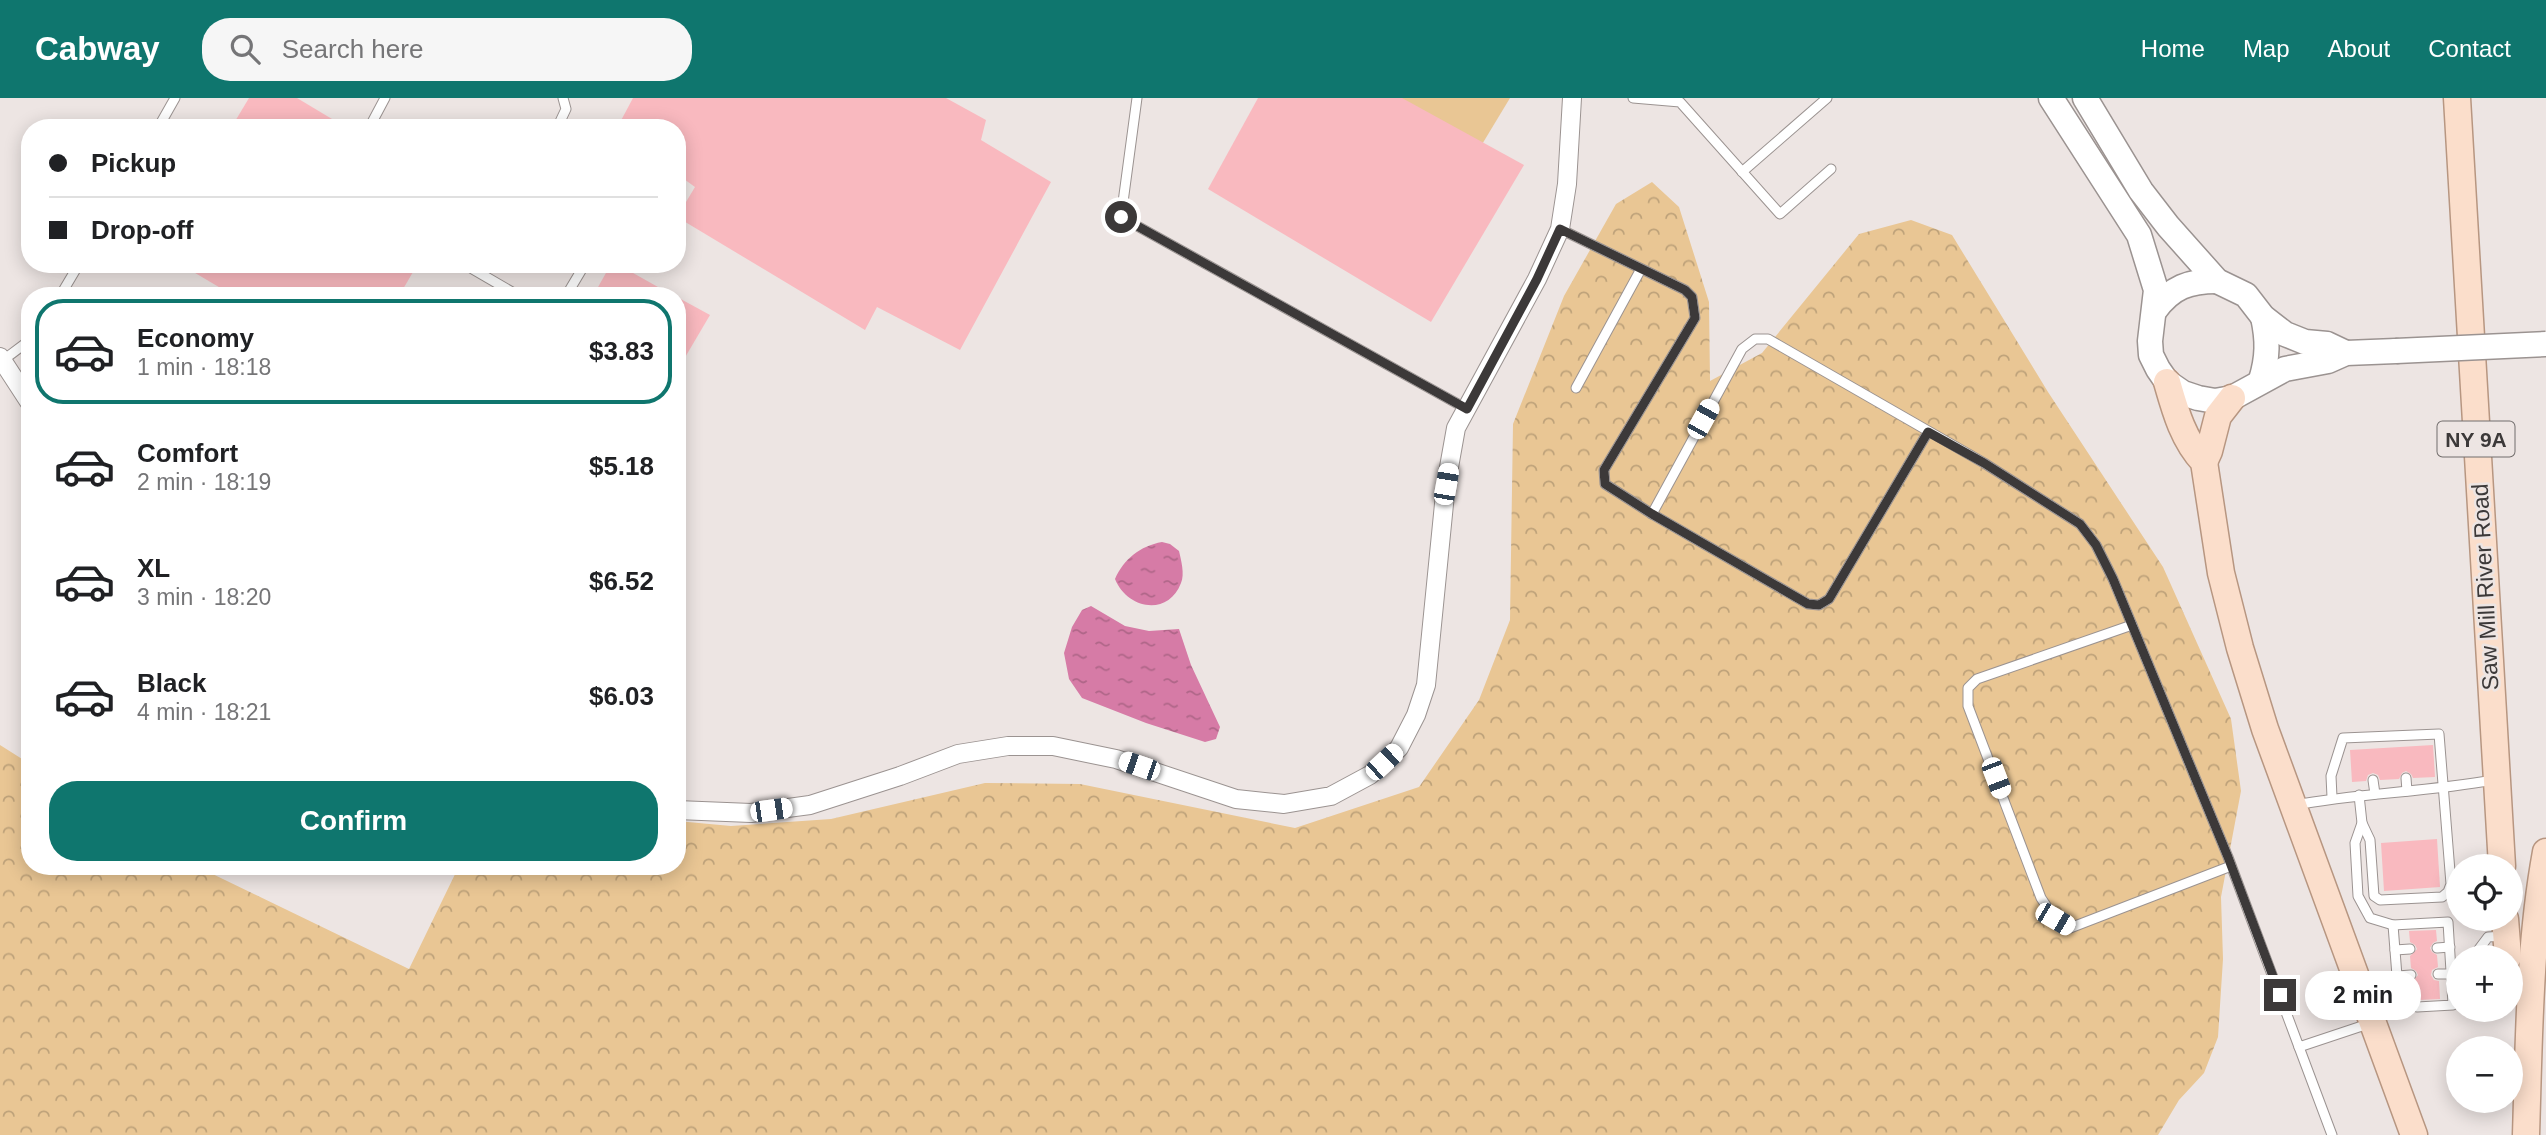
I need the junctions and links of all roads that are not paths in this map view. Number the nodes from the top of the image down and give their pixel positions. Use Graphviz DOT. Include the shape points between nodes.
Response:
graph roads {
  1 [pos="175,98"];
  2 [pos="563,98"];
  3 [pos="1138,98"];
  4 [pos="1572,98"];
  5 [pos="1633,98"];
  6 [pos="1827,98"];
  7 [pos="2051,98"];
  8 [pos="2085,98"];
  9 [pos="2457,98"];
  10 [pos="383,99"];
  11 [pos="163,119"];
  12 [pos="373,119"];
  13 [pos="561,119"];
  14 [pos="1830,169"];
  15 [pos="1742,172"];
  16 [pos="1560,229"];
  17 [pos="1642,269"];
  18 [pos="479,273"];
  19 [pos="2217,281"];
  20 [pos="504,287"];
  21 [pos="2155,310"];
  22 [pos="2263,317"];
  23 [pos="2546,344"];
  24 [pos="21,346"];
  25 [pos="2346,353"];
  26 [pos="1,359"];
  27 [pos="2261,380"];
  28 [pos="2167,382"];
  29 [pos="1576,388"];
  30 [pos="21,390"];
  31 [pos="2232,398"];
  32 [pos="1467,409"];
  33 [pos="1928,432"];
  34 [pos="2204,462"];
  35 [pos="1652,514"];
  36 [pos="2132,625"];
  37 [pos="2403,736"];
  38 [pos="2371,737"];
  39 [pos="2404,747"];
  40 [pos="2371,749"];
  41 [pos="2406,778"];
  42 [pos="2374,780"];
  43 [pos="2497,780"];
  44 [pos="2445,788"];
  45 [pos="2407,791"];
  46 [pos="2375,794"];
  47 [pos="2359,795"];
  48 [pos="2332,797"];
  49 [pos="2293,805"];
  50 [pos="686,810"];
  51 [pos="2362,823"];
  52 [pos="2546,852"];
  53 [pos="2501,854"];
  54 [pos="2231,866"];
  55 [pos="2393,925"];
  56 [pos="2506,937"];
  57 [pos="2450,945"];
  58 [pos="2482,945"];
  59 [pos="2446,947"];
  60 [pos="2437,948"];
  61 [pos="2410,949"];
  62 [pos="2395,950"];
  63 [pos="2446,972"];
  64 [pos="2438,974"];
  65 [pos="2411,975"];
  66 [pos="2397,976"];
  67 [pos="2392,990"];
  68 [pos="2446,1005"];
  69 [pos="2369,1012"];
  70 [pos="2512,1022"];
  71 [pos="2299,1047"];
  72 [pos="2331,1134"];
  73 [pos="2414,1135"];
  74 [pos="2519,1135"];
  75 [pos="2526,1135"];
  1 -- 11 [label="lane"];
  2 -- 13 [label="lane" via="566,109"];
  3 -- 32 [label="lane" via="1121,217"];
  4 -- 16 [label="street"];
  5 -- 15 [label="lane" via="1680,102"];
  6 -- 15 [label="lane"];
  7 -- 21 [label="main road" via="2140,235 2155,290"];
  8 -- 19 [label="main road" via="2141,191"];
  9 -- 43 [label="main road, Saw Mill River Road / NY 9A"];
  10 -- 12 [label="lane"];
  14 -- 15 [label="lane" via="1780,214"];
  16 -- 17 [label="lane"];
  16 -- 32 [label="street"];
  17 -- 29 [label="lane"];
  17 -- 35 [label="lane" via="1685,290 1692,297 1695,318 1604,470 1605,484"];
  18 -- 20 [label="lane"];
  19 -- 21 [label="main road" via="2174,289"];
  19 -- 22 [label="main road" via="2246,295"];
  21 -- 28 [label="main road" via="2151,355"];
  22 -- 25 [label="main road" via="2285,334"];
  22 -- 27 [label="main road" via="2268,341"];
  23 -- 25 [label="main road, bridge"];
  24 -- 26 [label="lane"];
  25 -- 27 [label="main road"];
  26 -- 30 [label="street"];
  27 -- 31 [label="main road"];
  28 -- 31 [label="main road" via="2198,398"];
  28 -- 34 [label="main road" via="2191,449"];
  31 -- 34 [label="main road" via="2218,416"];
  32 -- 50 [label="street" via="1456,428 1446,484 1426,685 1416,715 1399,748 1370,775 1331,796 1284,804 1236,799 1116,758 1053,746 1008,746 958,754 810,805 751,813"];
  33 -- 35 [label="lane" via="1829,599 1819,605 1808,604"];
  33 -- 35 [label="lane" via="1768,340 1755,339 1742,348"];
  33 -- 36 [label="lane" via="2080,524 2096,545"];
  34 -- 49 [label="main road" via="2221,573 2240,648"];
  36 -- 54 [label="lane"];
  36 -- 54 [label="lane" via="1977,679 1968,688 1968,706 2041,898 2055,919 2070,928"];
  37 -- 38 [label="lane"];
  37 -- 39 [label="lane"];
  37 -- 44 [label="lane" via="2439,734"];
  38 -- 40 [label="lane"];
  38 -- 48 [label="lane" via="2343,738 2331,776"];
  41 -- 45 [label="lane"];
  42 -- 46 [label="lane"];
  43 -- 44 [label="lane"];
  43 -- 53 [label="main road, Saw Mill River Road / NY 9A"];
  44 -- 45 [label="lane"];
  44 -- 51 [label="lane" via="2451,884 2442,897 2379,900 2374,896 2370,840"];
  45 -- 46 [label="lane"];
  46 -- 47 [label="lane"];
  47 -- 48 [label="lane"];
  47 -- 51 [label="lane"];
  48 -- 49 [label="lane"];
  49 -- 69 [label="main road"];
  51 -- 55 [label="lane" via="2355,843 2358,897 2370,918"];
  52 -- 75 [label="main road" via="2535,928"];
  54 -- 71 [label="lane"];
  55 -- 57 [label="lane" via="2448,922"];
  55 -- 62 [label="lane"];
  56 -- 58 [label="lane" via="2488,937"];
  59 -- 60 [label="lane"];
  61 -- 62 [label="lane"];
  62 -- 66 [label="lane"];
  63 -- 64 [label="lane"];
  65 -- 66 [label="lane"];
  66 -- 67 [label="lane"];
  67 -- 68 [label="lane" via="2417,1007"];
  67 -- 69 [label="lane"];
  69 -- 71 [label="lane"];
  69 -- 73 [label="main road"];
  70 -- 74 [label="main road"];
  71 -- 72 [label="lane"];
}
